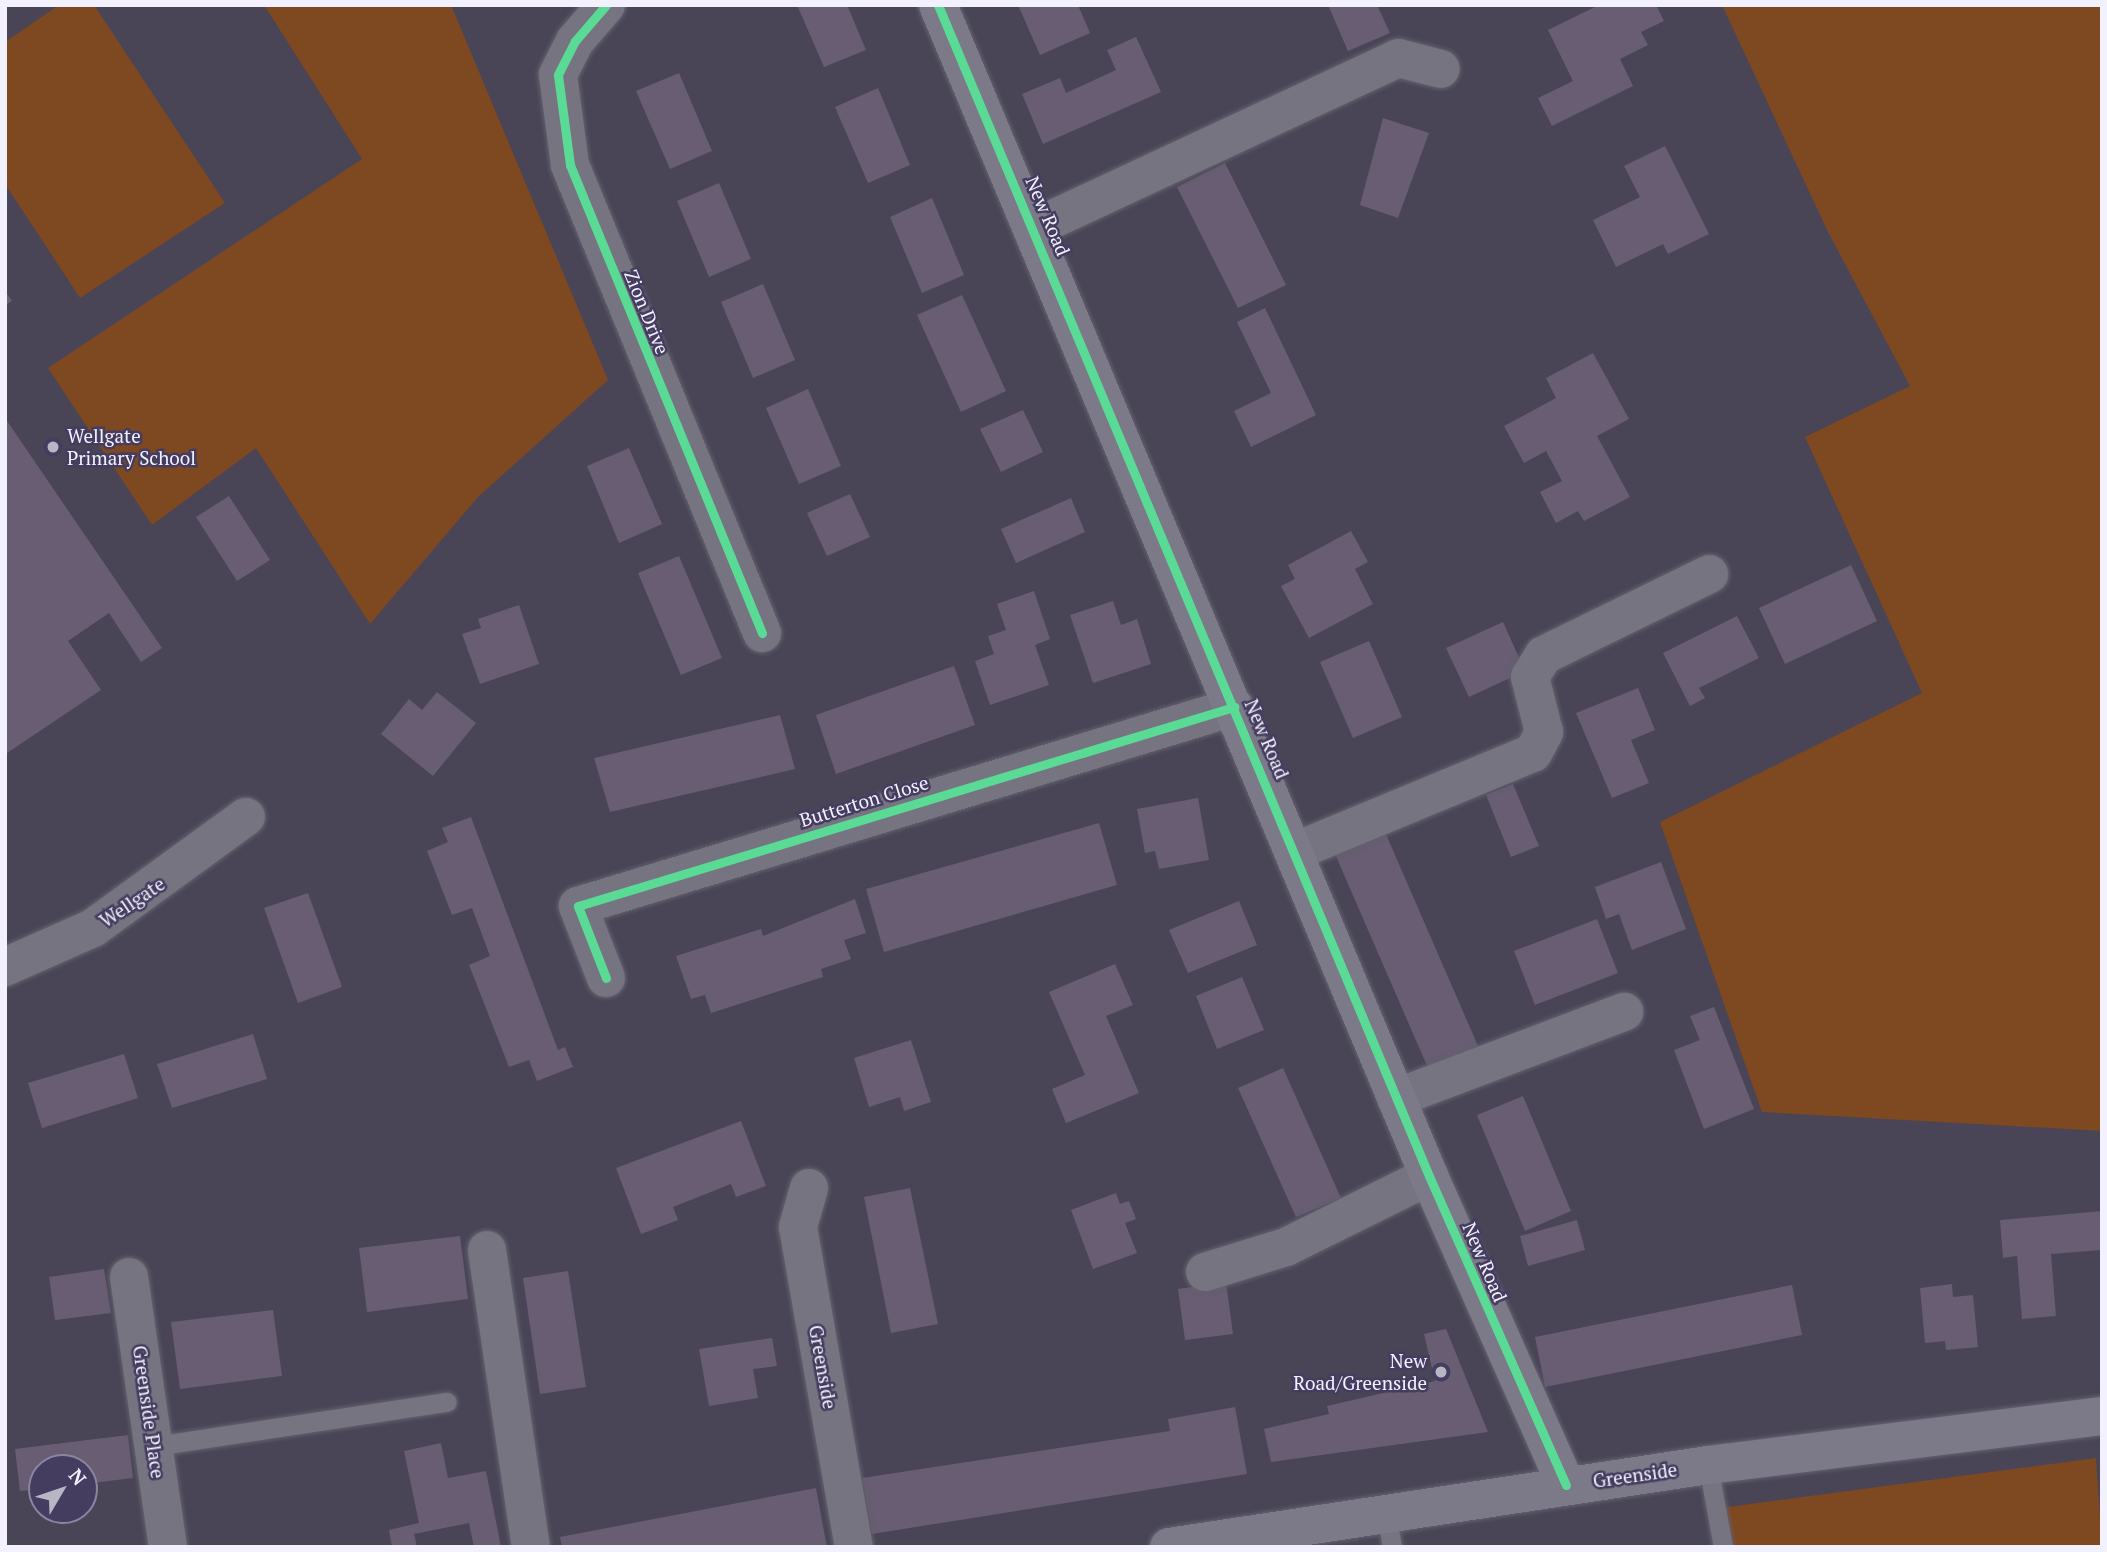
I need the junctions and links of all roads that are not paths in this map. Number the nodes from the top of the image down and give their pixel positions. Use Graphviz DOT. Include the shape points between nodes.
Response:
graph roads {
  1 [pos="606,5"];
  2 [pos="938,5"];
  3 [pos="1441,69"];
  4 [pos="1034,228"];
  5 [pos="1709,574"];
  6 [pos="762,633"];
  7 [pos="1234,707"];
  8 [pos="246,817"];
  9 [pos="1296,851"];
  10 [pos="5,967"];
  11 [pos="606,978"];
  12 [pos="1625,1012"];
  13 [pos="1396,1098"];
  14 [pos="1429,1176"];
  15 [pos="809,1188"];
  16 [pos="487,1250"];
  17 [pos="1205,1272"];
  18 [pos="129,1277"];
  19 [pos="447,1402"];
  20 [pos="2102,1416"];
  21 [pos="155,1446"];
  22 [pos="1708,1465"];
  23 [pos="1566,1486"];
  24 [pos="1389,1529"];
  25 [pos="168,1547"];
  26 [pos="531,1547"];
  27 [pos="854,1547"];
  28 [pos="1169,1547"];
  29 [pos="1723,1547"];
  1 -- 6 [label="street, Zion Drive" via="575,41 558,75 569,165"];
  2 -- 4 [label="street, New Road"];
  3 -- 4 [label="street" via="1398,58"];
  4 -- 7 [label="street, New Road"];
  5 -- 9 [label="street" via="1544,655 1531,677 1544,732 1533,753"];
  7 -- 9 [label="street, New Road"];
  7 -- 11 [label="street, Butterton Close" via="578,906"];
  8 -- 10 [label="street, Wellgate" via="93,928"];
  9 -- 13 [label="street, New Road"];
  12 -- 13 [label="street"];
  13 -- 14 [label="street, New Road"];
  14 -- 17 [label="street" via="1286,1247"];
  14 -- 23 [label="street, New Road"];
  15 -- 27 [label="street, Greenside" via="798,1227"];
  16 -- 26 [label="street"];
  18 -- 21 [label="street, Greenside Place"];
  19 -- 21 [label="lane"];
  20 -- 22 [label="street, Greenside"];
  21 -- 25 [label="street, Greenside Place"];
  22 -- 23 [label="street, Greenside"];
  22 -- 29 [label="lane"];
  23 -- 24 [label="street, Greenside"];
  24 -- 28 [label="street, Greenside"];
}
